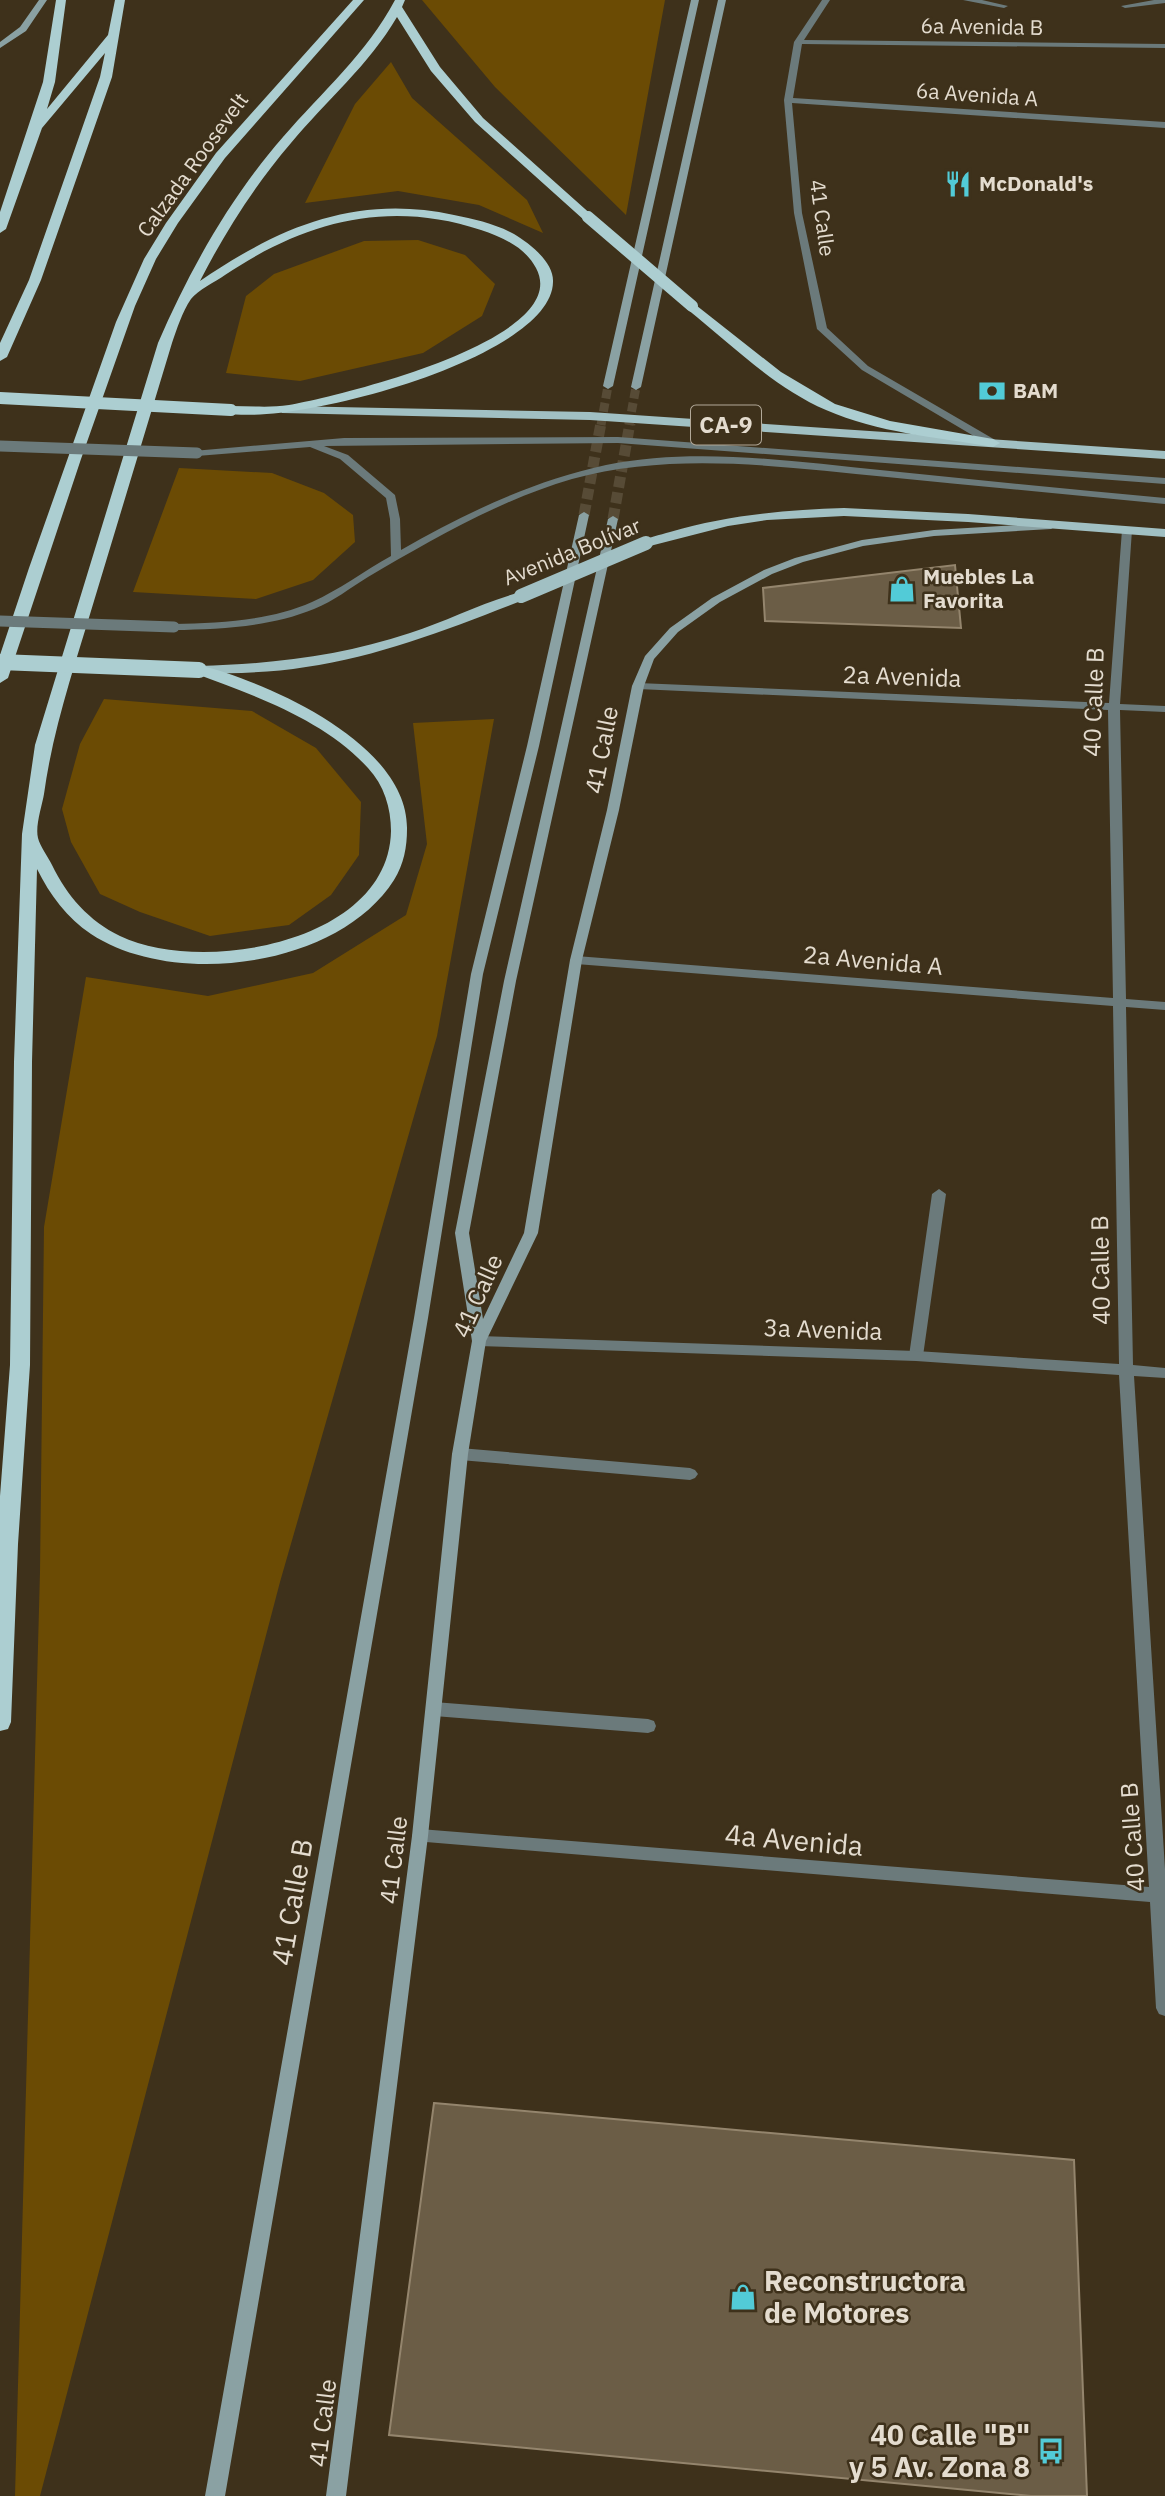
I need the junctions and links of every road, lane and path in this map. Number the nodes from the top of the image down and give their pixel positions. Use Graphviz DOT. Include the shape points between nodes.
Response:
graph roads {
  1 [pos="44,0"];
  2 [pos="61,0"];
  3 [pos="120,0"];
  4 [pos="359,0"];
  5 [pos="695,0"];
  6 [pos="722,0"];
  7 [pos="826,0"];
  8 [pos="967,0"];
  9 [pos="1165,1"];
  10 [pos="399,4"];
  11 [pos="1004,6"];
  12 [pos="1125,6"];
  13 [pos="114,34"];
  14 [pos="798,42"];
  15 [pos="0,46"];
  16 [pos="1165,46"];
  17 [pos="788,100"];
  18 [pos="1165,125"];
  19 [pos="35,131"];
  20 [pos="0,229"];
  21 [pos="183,298"];
  22 [pos="0,357"];
  23 [pos="607,386"];
  24 [pos="636,387"];
  25 [pos="0,398"];
  26 [pos="286,410"];
  27 [pos="993,443"];
  28 [pos="313,445"];
  29 [pos="0,446"];
  30 [pos="1165,455"];
  31 [pos="1165,481"];
  32 [pos="1165,501"];
  33 [pos="584,515"];
  34 [pos="613,519"];
  35 [pos="1068,525"];
  36 [pos="1126,530"];
  37 [pos="1165,533"];
  38 [pos="396,559"];
  39 [pos="0,621"];
  40 [pos="0,663"];
  41 [pos="199,670"];
  42 [pos="0,677"];
  43 [pos="638,686"];
  44 [pos="1114,707"];
  45 [pos="1165,709"];
  46 [pos="30,834"];
  47 [pos="576,960"];
  48 [pos="1119,1004"];
  49 [pos="1165,1006"];
  50 [pos="939,1194"];
  51 [pos="479,1341"];
  52 [pos="916,1356"];
  53 [pos="1126,1370"];
  54 [pos="1165,1373"];
  55 [pos="460,1454"];
  56 [pos="690,1474"];
  57 [pos="434,1710"];
  58 [pos="0,1722"];
  59 [pos="648,1726"];
  60 [pos="420,1836"];
  61 [pos="1162,1896"];
  62 [pos="1165,2008"];
  63 [pos="215,2496"];
  64 [pos="336,2496"];
  1 -- 15 [label="main road" via="23,29"];
  2 -- 19 [label="highway" via="49,82"];
  3 -- 13 [label="highway"];
  4 -- 42 [label="highway, Calzada Roosevelt" via="254,113 194,190 150,259 58,499"];
  5 -- 23 [label="main road"];
  6 -- 24 [label="main road"];
  7 -- 14 [label="street, 41 Calle"];
  8 -- 11 [label="street"];
  9 -- 12 [label="street"];
  10 -- 21 [label="highway" via="359,61 257,177"];
  10 -- 27 [label="highway, bridge" via="435,69 480,120 692,306 788,382 830,407 860,418"];
  13 -- 19 [label="highway"];
  13 -- 22 [label="highway" via="106,77 35,280"];
  14 -- 16 [label="street, 6a Avenida B"];
  14 -- 17 [label="street, 41 Calle"];
  17 -- 18 [label="street, 6a Avenida A"];
  17 -- 27 [label="street, 41 Calle" via="798,213 822,329 865,368"];
  19 -- 20 [label="highway"];
  21 -- 26 [label="highway" via="278,238 311,224 359,215 406,212 481,225 519,243 542,268 547,289 539,310 500,341 420,374"];
  21 -- 46 [label="highway" via="165,342 43,746"];
  25 -- 26 [label="highway, bridge"];
  26 -- 27 [label="main road, CA-9" via="590,416"];
  27 -- 30 [label="main road, CA-9"];
  28 -- 29 [label="street, bridge" via="197,453"];
  28 -- 31 [label="street" via="618,440"];
  28 -- 38 [label="street" via="344,457 390,497"];
  32 -- 38 [label="street" via="767,462 672,460 607,468 528,490 486,507"];
  33 -- 63 [label="main road, 41 Calle B" via="477,974"];
  34 -- 51 [label="main road" via="510,981 462,1233"];
  35 -- 36 [label="main road, Avenida Bolívar"];
  35 -- 41 [label="main road, Avenida Bolívar, bridge" via="878,512 796,512 718,523 646,544 434,630 346,655 262,668"];
  35 -- 43 [label="main road, 41 Calle" via="894,538 789,564 716,600 674,630 649,658"];
  36 -- 37 [label="main road, Avenida Bolívar"];
  36 -- 44 [label="street, 40 Calle B"];
  38 -- 39 [label="street, bridge" via="306,609 246,625"];
  40 -- 41 [label="highway, Avenida Bolívar, bridge"];
  41 -- 46 [label="highway" via="267,695 330,730 372,762 387,782 402,835 386,882 366,903 309,936 248,956 181,958 145,951 111,939 66,902 49,880"];
  43 -- 44 [label="street, 2a Avenida"];
  43 -- 47 [label="main road, 41 Calle"];
  44 -- 45 [label="street, 2a Avenida"];
  44 -- 48 [label="street, 40 Calle B"];
  46 -- 58 [label="highway" via="20,1365"];
  47 -- 48 [label="street, 2a Avenida A"];
  47 -- 51 [label="main road, 41 Calle" via="531,1233"];
  48 -- 49 [label="street, 2a Avenida A"];
  48 -- 53 [label="street, 40 Calle B"];
  50 -- 52 [label="street"];
  51 -- 52 [label="street, 3a Avenida"];
  51 -- 55 [label="main road, 41 Calle"];
  52 -- 53 [label="street, 3a Avenida"];
  53 -- 54 [label="street, 3a Avenida"];
  53 -- 61 [label="street, 40 Calle B"];
  55 -- 56 [label="street"];
  55 -- 57 [label="main road, 41 Calle"];
  57 -- 59 [label="street"];
  57 -- 60 [label="main road, 41 Calle"];
  60 -- 61 [label="street, 4a Avenida"];
  60 -- 64 [label="main road, 41 Calle"];
  61 -- 62 [label="street, 40 Calle B"];
}
